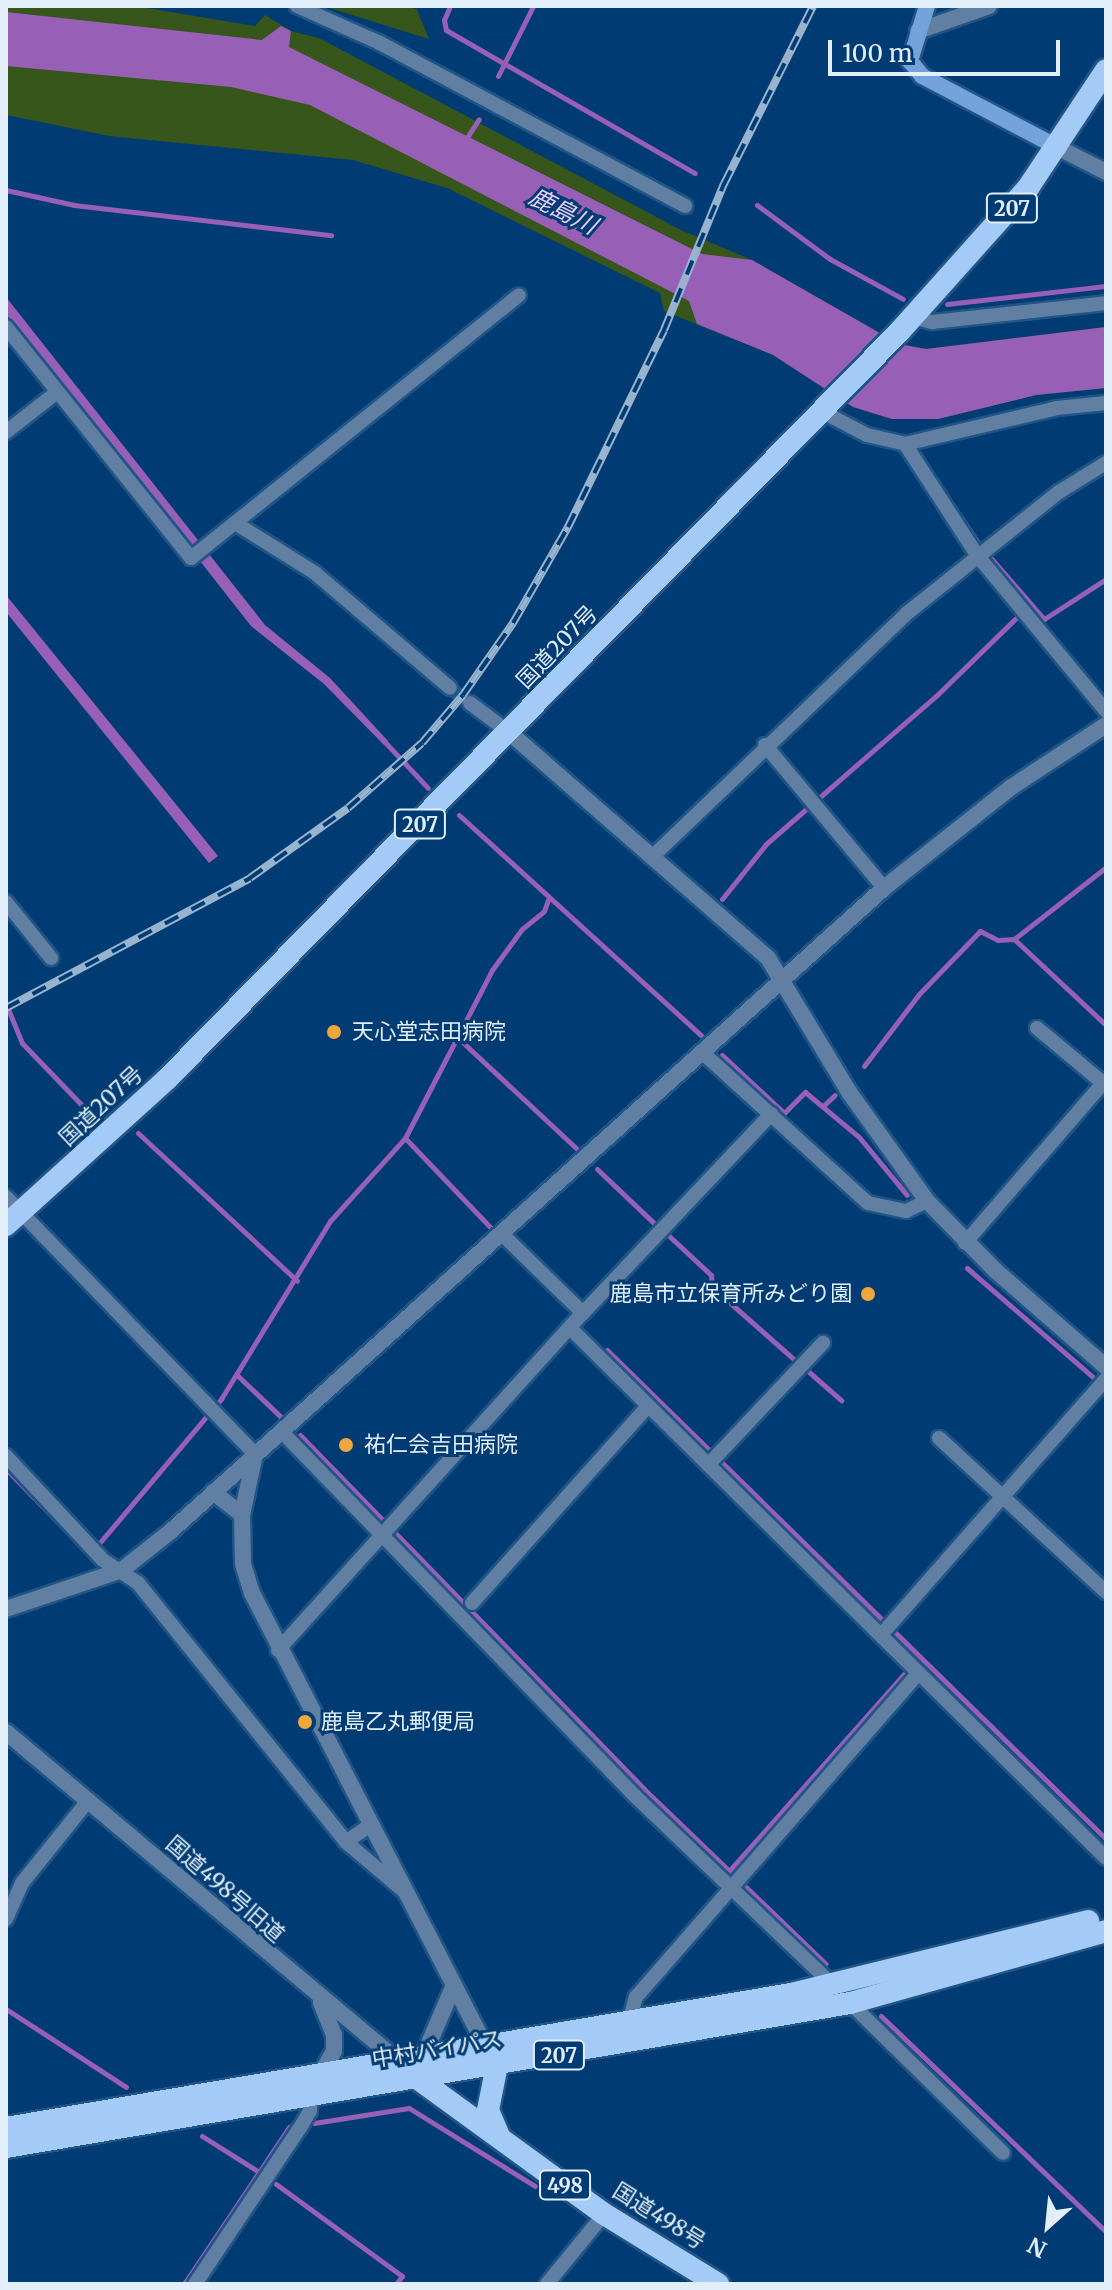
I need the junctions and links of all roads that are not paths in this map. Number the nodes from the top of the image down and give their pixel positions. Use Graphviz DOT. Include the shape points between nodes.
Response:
graph roads {
  1 [pos="297,6"];
  2 [pos="927,6"];
  3 [pos="989,6"];
  4 [pos="918,31"];
  5 [pos="1106,70"];
  6 [pos="1059,148"];
  7 [pos="1106,172"];
  8 [pos="685,206"];
  9 [pos="519,295"];
  10 [pos="1106,303"];
  11 [pos="907,324"];
  12 [pos="6,327"];
  13 [pos="57,392"];
  14 [pos="1106,403"];
  15 [pos="821,411"];
  16 [pos="6,432"];
  17 [pos="905,444"];
  18 [pos="1106,463"];
  19 [pos="237,524"];
  20 [pos="977,555"];
  21 [pos="450,688"];
  22 [pos="470,703"];
  23 [pos="1106,711"];
  24 [pos="1106,725"];
  25 [pos="510,733"];
  26 [pos="765,745"];
  27 [pos="653,856"];
  28 [pos="884,888"];
  29 [pos="6,902"];
  30 [pos="51,958"];
  31 [pos="783,980"];
  32 [pos="1037,1028"];
  33 [pos="703,1053"];
  34 [pos="771,1114"];
  35 [pos="927,1201"];
  36 [pos="11,1211"];
  37 [pos="503,1235"];
  38 [pos="965,1243"];
  39 [pos="583,1313"];
  40 [pos="572,1330"];
  41 [pos="823,1343"];
  42 [pos="1106,1367"];
  43 [pos="1106,1379"];
  44 [pos="648,1406"];
  45 [pos="282,1432"];
  46 [pos="939,1438"];
  47 [pos="255,1454"];
  48 [pos="6,1456"];
  49 [pos="708,1465"];
  50 [pos="213,1492"];
  51 [pos="1003,1496"];
  52 [pos="242,1515"];
  53 [pos="383,1536"];
  54 [pos="122,1570"];
  55 [pos="1106,1592"];
  56 [pos="472,1603"];
  57 [pos="6,1609"];
  58 [pos="881,1635"];
  59 [pos="278,1650"];
  60 [pos="919,1673"];
  61 [pos="6,1732"];
  62 [pos="88,1801"];
  63 [pos="369,1826"];
  64 [pos="346,1842"];
  65 [pos="1106,1858"];
  66 [pos="732,1887"];
  67 [pos="404,1891"];
  68 [pos="1106,1916"];
  69 [pos="6,1919"];
  70 [pos="1106,1931"];
  71 [pos="454,1985"];
  72 [pos="833,1985"];
  73 [pos="320,2000"];
  74 [pos="850,2003"];
  75 [pos="627,2034"];
  76 [pos="491,2056"];
  77 [pos="413,2066"];
  78 [pos="314,2087"];
  79 [pos="6,2128"];
  80 [pos="500,2138"];
  81 [pos="6,2147"];
  82 [pos="1003,2153"];
  83 [pos="604,2214"];
  84 [pos="195,2284"];
  85 [pos="547,2284"];
  86 [pos="718,2284"];
  1 -- 8 [label="street" via="380,43"];
  2 -- 4 [label="main road"];
  3 -- 4 [label="street"];
  4 -- 6 [label="main road" via="910,61 922,76"];
  5 -- 6 [label="highway, 国道207号 / 207"];
  6 -- 7 [label="street"];
  6 -- 11 [label="highway, 国道207号 / 207" via="985,240"];
  9 -- 19 [label="street"];
  10 -- 11 [label="street"];
  11 -- 15 [label="highway, 国道207号 / 207"];
  12 -- 13 [label="street"];
  13 -- 16 [label="street"];
  13 -- 19 [label="street" via="191,558"];
  14 -- 17 [label="street" via="1057,408"];
  15 -- 17 [label="street" via="867,435"];
  15 -- 25 [label="highway, 国道207号 / 207"];
  17 -- 20 [label="street"];
  18 -- 20 [label="street"];
  19 -- 21 [label="street" via="315,573"];
  20 -- 23 [label="street"];
  20 -- 26 [label="street"];
  22 -- 25 [label="street"];
  24 -- 28 [label="street" via="1010,788"];
  25 -- 27 [label="street"];
  25 -- 36 [label="highway, 国道207号 / 207" via="167,1079"];
  26 -- 27 [label="street"];
  26 -- 28 [label="street"];
  27 -- 31 [label="street" via="768,958"];
  28 -- 31 [label="street"];
  29 -- 30 [label="street"];
  31 -- 33 [label="street"];
  31 -- 35 [label="street" via="857,1104"];
  32 -- 38 [label="street" via="1103,1083"];
  33 -- 34 [label="street"];
  33 -- 37 [label="street"];
  34 -- 35 [label="street" via="868,1203 906,1211"];
  34 -- 39 [label="street"];
  35 -- 38 [label="street"];
  36 -- 47 [label="street"];
  37 -- 39 [label="street"];
  37 -- 45 [label="street"];
  38 -- 42 [label="street"];
  39 -- 40 [label="street"];
  40 -- 44 [label="street"];
  40 -- 53 [label="street"];
  41 -- 49 [label="street"];
  43 -- 51 [label="street"];
  44 -- 49 [label="street"];
  44 -- 56 [label="street"];
  45 -- 47 [label="street"];
  45 -- 53 [label="street"];
  46 -- 51 [label="street"];
  47 -- 50 [label="street"];
  47 -- 52 [label="street"];
  48 -- 54 [label="street" via="94,1550"];
  49 -- 58 [label="street"];
  50 -- 52 [label="street"];
  50 -- 54 [label="street"];
  51 -- 55 [label="street"];
  51 -- 58 [label="street"];
  52 -- 59 [label="street" via="243,1564"];
  53 -- 59 [label="street"];
  53 -- 66 [label="street" via="635,1796"];
  54 -- 57 [label="street"];
  54 -- 64 [label="street" via="138,1583"];
  58 -- 60 [label="street"];
  59 -- 63 [label="street"];
  60 -- 65 [label="street"];
  60 -- 66 [label="street"];
  61 -- 62 [label="street, 国道498号旧道"];
  62 -- 69 [label="street" via="22,1883"];
  62 -- 73 [label="street, 国道498号旧道"];
  63 -- 64 [label="street"];
  63 -- 67 [label="street"];
  64 -- 67 [label="street"];
  66 -- 72 [label="street"];
  66 -- 75 [label="street" via="636,1997"];
  67 -- 71 [label="street"];
  68 -- 72 [label="highway, 中村バイパス / 207"];
  70 -- 74 [label="highway, 中村バイパス / 207"];
  71 -- 76 [label="street"];
  71 -- 77 [label="street"];
  72 -- 75 [label="highway, 中村バイパス / 207"];
  73 -- 77 [label="street, 国道498号旧道"];
  73 -- 78 [label="street" via="334,2035 334,2051"];
  74 -- 75 [label="highway, 中村バイパス / 207"];
  74 -- 82 [label="street"];
  75 -- 76 [label="highway, 中村バイパス / 207"];
  76 -- 77 [label="highway, 中村バイパス / 207"];
  76 -- 80 [label="highway" via="488,2110"];
  77 -- 78 [label="highway, 中村バイパス / 207"];
  77 -- 80 [label="highway, 国道498号 / 498"];
  78 -- 79 [label="highway, 中村バイパス / 207"];
  78 -- 81 [label="highway, 中村バイパス / 207"];
  78 -- 84 [label="street" via="300,2128"];
  80 -- 83 [label="highway, 国道498号 / 498"];
  83 -- 85 [label="street"];
  83 -- 86 [label="highway, 国道498号 / 498"];
}
